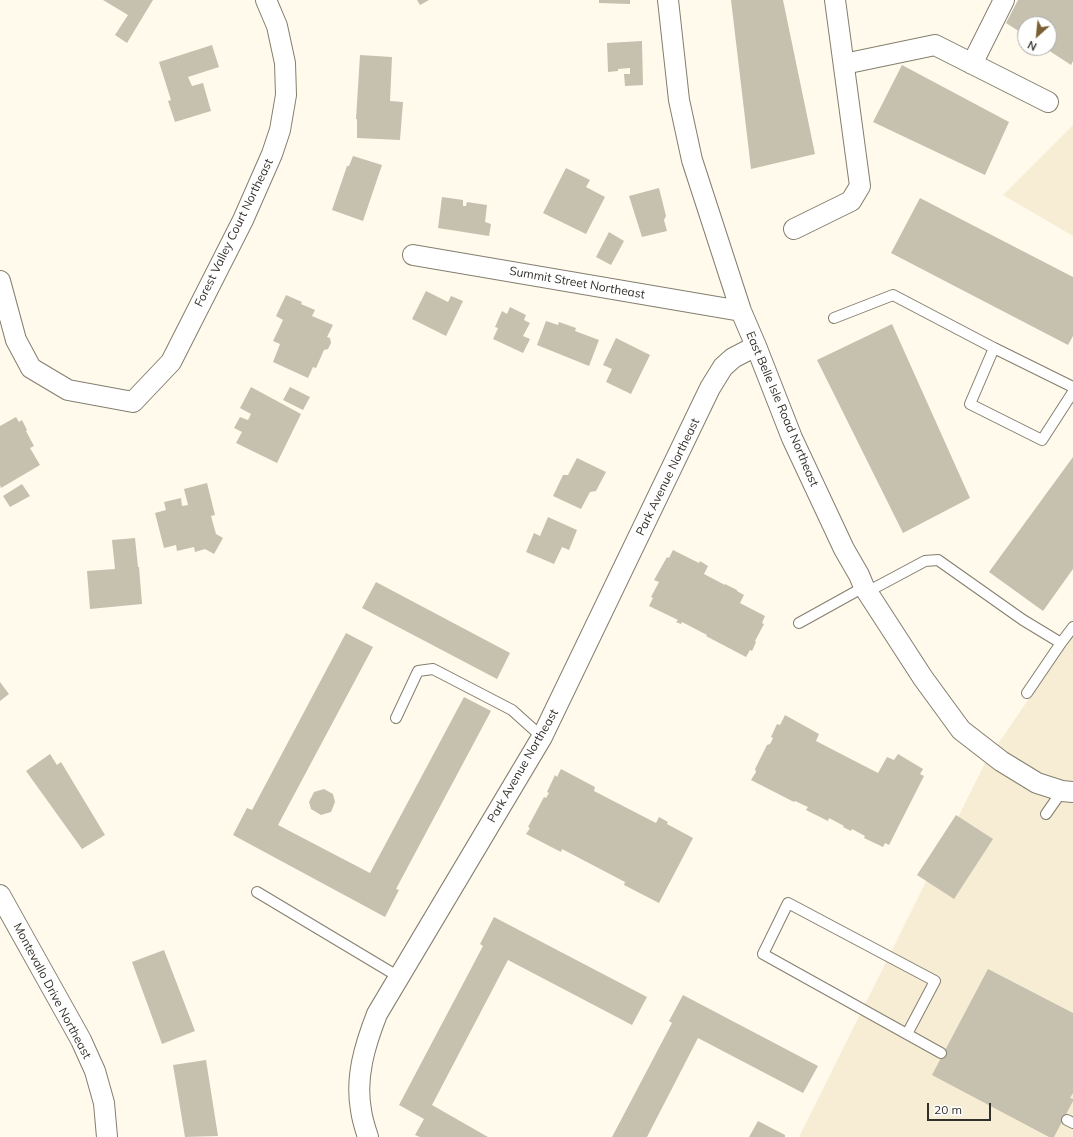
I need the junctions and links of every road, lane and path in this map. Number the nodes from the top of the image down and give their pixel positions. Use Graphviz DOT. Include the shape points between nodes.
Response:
graph roads {
  1 [pos="266,0"];
  2 [pos="668,0"];
  3 [pos="835,0"];
  4 [pos="1004,0"];
  5 [pos="844,64"];
  6 [pos="972,64"];
  7 [pos="1048,102"];
  8 [pos="794,228"];
  9 [pos="413,255"];
  10 [pos="0,281"];
  11 [pos="741,311"];
  12 [pos="834,318"];
  13 [pos="756,346"];
  14 [pos="994,348"];
  15 [pos="1073,387"];
  16 [pos="1073,392"];
  17 [pos="866,590"];
  18 [pos="799,623"];
  19 [pos="1073,627"];
  20 [pos="1061,643"];
  21 [pos="1027,693"];
  22 [pos="396,718"];
  23 [pos="542,737"];
  24 [pos="1068,791"];
  25 [pos="1046,814"];
  26 [pos="257,892"];
  27 [pos="0,895"];
  28 [pos="399,977"];
  29 [pos="907,1034"];
  30 [pos="941,1052"];
  31 [pos="107,1137"];
  32 [pos="368,1137"];
  1 -- 10 [label="street, Forest Valley Court Northeast" via="277,26 285,63 286,95 280,130 243,220 171,362 133,402 68,390 31,368 16,340"];
  2 -- 11 [label="street, East Belle Isle Road Northeast" via="679,100 692,160"];
  3 -- 5 [label="street"];
  4 -- 6 [label="street"];
  5 -- 6 [label="street" via="935,45"];
  5 -- 8 [label="street" via="860,186 851,201"];
  6 -- 7 [label="street"];
  9 -- 11 [label="street, Summit Street Northeast"];
  11 -- 13 [label="street, East Belle Isle Road Northeast"];
  12 -- 14 [label="lane" via="893,295"];
  13 -- 17 [label="street, East Belle Isle Road Northeast" via="792,438"];
  13 -- 23 [label="street, Park Avenue Northeast" via="733,358 723,367 710,388"];
  14 -- 15 [label="lane"];
  14 -- 16 [label="lane" via="970,404 1042,440"];
  17 -- 18 [label="lane"];
  17 -- 20 [label="lane" via="925,561 938,560"];
  17 -- 24 [label="street, East Belle Isle Road Northeast" via="961,730 1001,761 1037,783"];
  19 -- 20 [label="lane"];
  20 -- 21 [label="lane"];
  22 -- 23 [label="lane" via="418,671 433,669 512,710"];
  23 -- 28 [label="street, Park Avenue Northeast"];
  24 -- 25 [label="lane"];
  26 -- 28 [label="lane"];
  27 -- 31 [label="street, Montevallo Drive Northeast" via="84,1046 104,1103"];
  28 -- 32 [label="street, Park Avenue Northeast" via="377,1014 362,1063 359,1091"];
  29 -- 29 [label="lane" via="763,954 788,903 935,981"];
  29 -- 30 [label="lane"];
}
